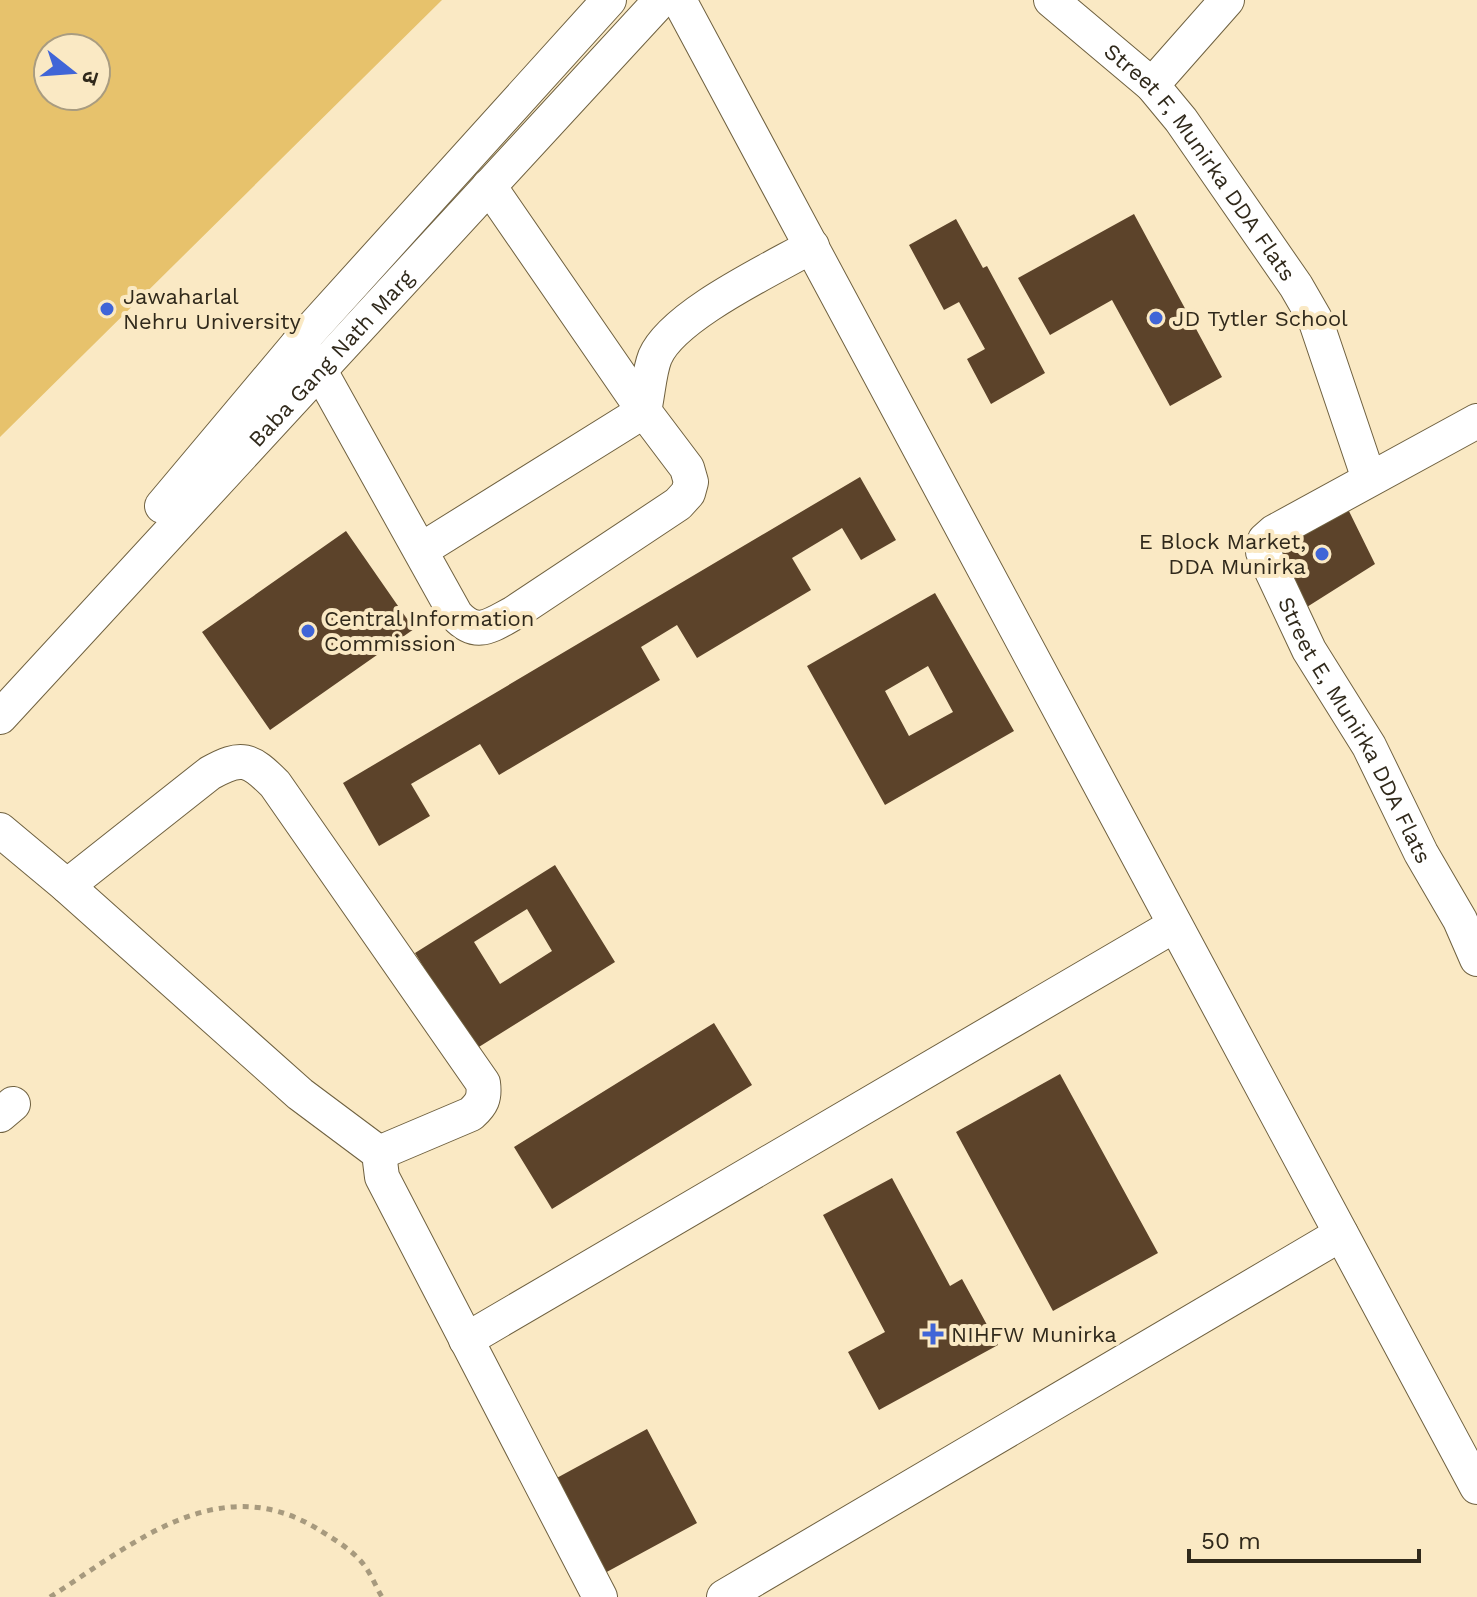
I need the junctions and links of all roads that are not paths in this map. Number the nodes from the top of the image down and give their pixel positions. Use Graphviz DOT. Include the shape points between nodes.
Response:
graph roads {
  1 [pos="609,0"];
  2 [pos="661,0"];
  3 [pos="679,0"];
  4 [pos="1051,0"];
  5 [pos="1227,0"];
  6 [pos="1152,85"];
  7 [pos="489,186"];
  8 [pos="812,246"];
  9 [pos="309,357"];
  10 [pos="644,411"];
  11 [pos="1477,421"];
  12 [pos="1369,479"];
  13 [pos="421,550"];
  14 [pos="0,683"];
  15 [pos="0,717"];
  16 [pos="0,830"];
  17 [pos="67,886"];
  18 [pos="1469,916"];
  19 [pos="1175,925"];
  20 [pos="1477,959"];
  21 [pos="379,1153"];
  22 [pos="1341,1234"];
  23 [pos="466,1340"];
  24 [pos="1477,1487"];
  25 [pos="600,1597"];
  26 [pos="724,1597"];
  1 -- 9 [label="street, Baba Gang Nath Marg"];
  2 -- 7 [label="street, Baba Gang Nath Marg"];
  3 -- 8 [label="street"];
  4 -- 6 [label="street, Street F, Munirka DDA Flats"];
  5 -- 6 [label="street"];
  6 -- 12 [label="street, Street F, Munirka DDA Flats" via="1315,319"];
  7 -- 9 [label="street, Baba Gang Nath Marg"];
  7 -- 10 [label="street"];
  8 -- 10 [label="street" via="733,290 666,340 655,357"];
  8 -- 19 [label="street"];
  9 -- 13 [label="street"];
  9 -- 14 [label="street, Baba Gang Nath Marg" via="179,487"];
  9 -- 15 [label="street, Baba Gang Nath Marg"];
  10 -- 13 [label="street"];
  10 -- 13 [label="street" via="687,468 688,493 514,613 487,628 464,623"];
  11 -- 12 [label="street, Street E, Munirka DDA Flats"];
  12 -- 18 [label="street, Street E, Munirka DDA Flats" via="1274,532 1265,540 1263,552 1309,650 1369,746 1421,853"];
  16 -- 17 [label="street"];
  17 -- 21 [label="street" via="300,1094"];
  17 -- 21 [label="street" via="210,773 242,760 256,766 275,784 483,1083 485,1095 471,1114"];
  18 -- 20 [label="street"];
  19 -- 22 [label="street"];
  19 -- 23 [label="street"];
  21 -- 23 [label="street" via="382,1177"];
  22 -- 24 [label="street"];
  22 -- 26 [label="street"];
  23 -- 25 [label="street"];
}
